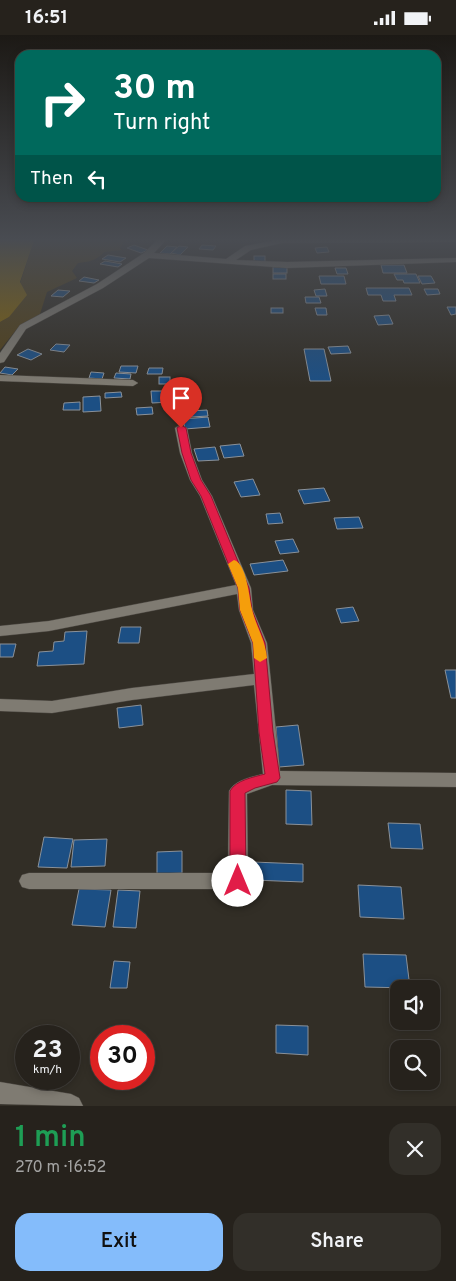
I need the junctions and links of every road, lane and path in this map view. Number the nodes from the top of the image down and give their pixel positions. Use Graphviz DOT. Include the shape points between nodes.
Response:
graph roads {
  1 [pos="95,288"];
  2 [pos="0,360"];
  3 [pos="0,378"];
  4 [pos="133,383"];
  5 [pos="181,428"];
  6 [pos="244,588"];
  7 [pos="0,631"];
  8 [pos="262,679"];
  9 [pos="0,705"];
  10 [pos="272,778"];
  11 [pos="456,780"];
  12 [pos="29,881"];
  13 [pos="0,1093"];
  14 [pos="71,1106"];
  1 -- 2 [label="street" via="23,327"];
  3 -- 4 [label="street"];
  5 -- 6 [label="street" via="196,480 206,496"];
  6 -- 7 [label="street" via="49,626"];
  6 -- 8 [label="street" via="246,610 259,643"];
  8 -- 9 [label="street" via="52,707"];
  8 -- 10 [label="street"];
  10 -- 11 [label="street"];
  10 -- 12 [label="street" via="238,791 238,881"];
  13 -- 14 [label="street"];
}
